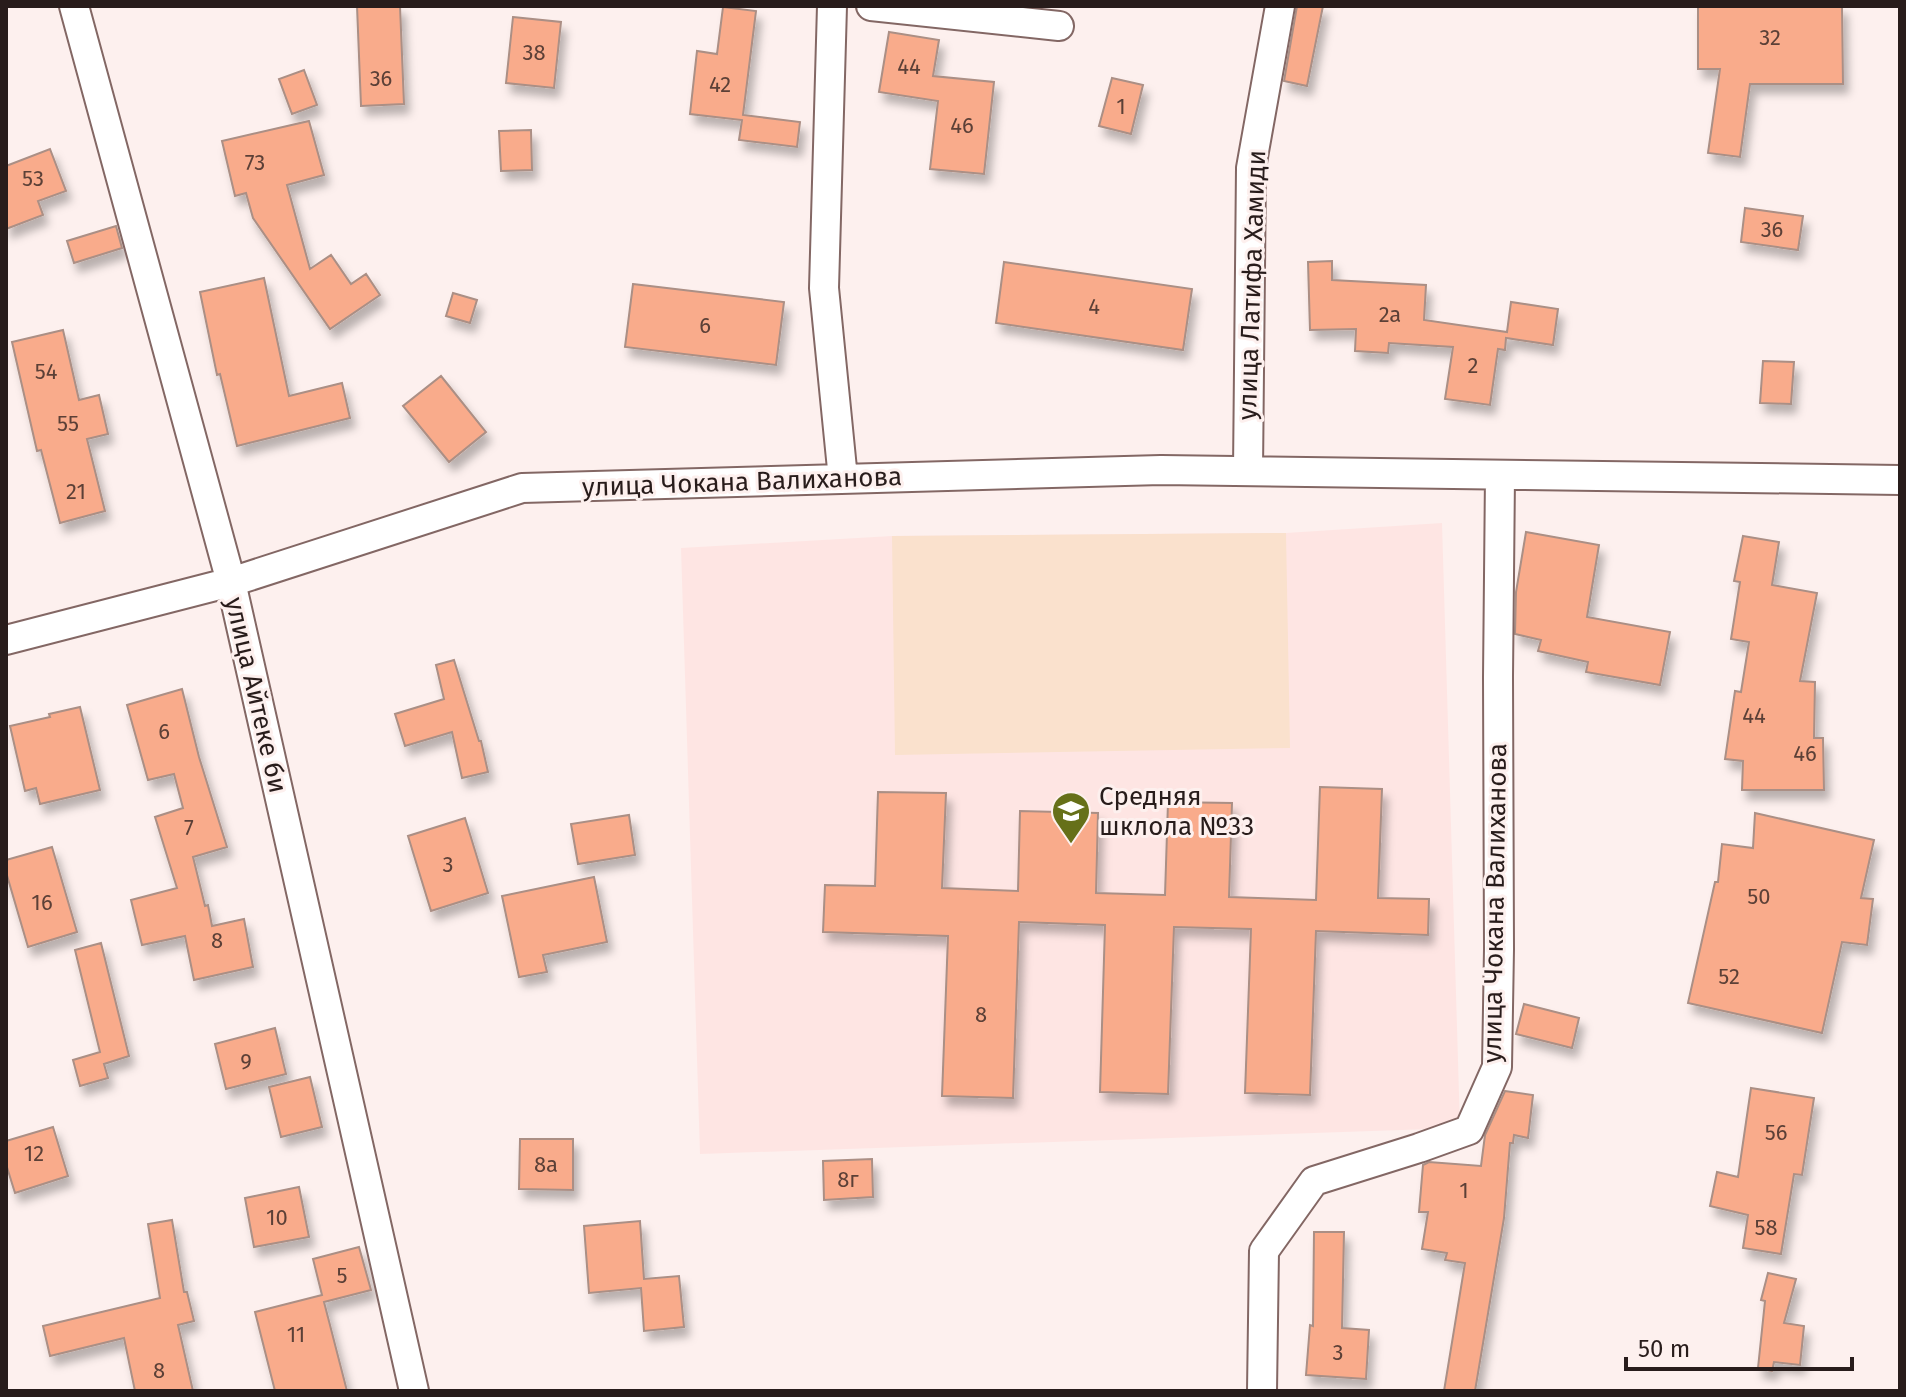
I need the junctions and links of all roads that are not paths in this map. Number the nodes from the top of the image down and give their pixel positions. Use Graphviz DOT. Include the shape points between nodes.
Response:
graph roads {
  1 [pos="74,6"];
  2 [pos="832,6"];
  3 [pos="871,6"];
  4 [pos="1280,6"];
  5 [pos="1059,26"];
  6 [pos="1248,471"];
  7 [pos="1500,475"];
  8 [pos="843,479"];
  9 [pos="1900,480"];
  10 [pos="231,582"];
  11 [pos="6,640"];
  12 [pos="414,1391"];
  13 [pos="1262,1391"];
  1 -- 10 [label="street, улица Айтеке би"];
  2 -- 8 [label="street" via="824,288"];
  3 -- 5 [label="street"];
  4 -- 6 [label="street, улица Латифа Хамиди" via="1251,168"];
  6 -- 7 [label="street, улица Чокана Валиханова"];
  6 -- 8 [label="street, улица Чокана Валиханова"];
  7 -- 9 [label="street, улица Чокана Валиханова"];
  7 -- 13 [label="street, улица Чокана Валиханова" via="1497,1067 1469,1130 1314,1181 1264,1251"];
  8 -- 10 [label="street, улица Чокана Валиханова" via="522,488"];
  10 -- 11 [label="street, улица Чокана Валиханова"];
  10 -- 12 [label="street, улица Айтеке би"];
}
